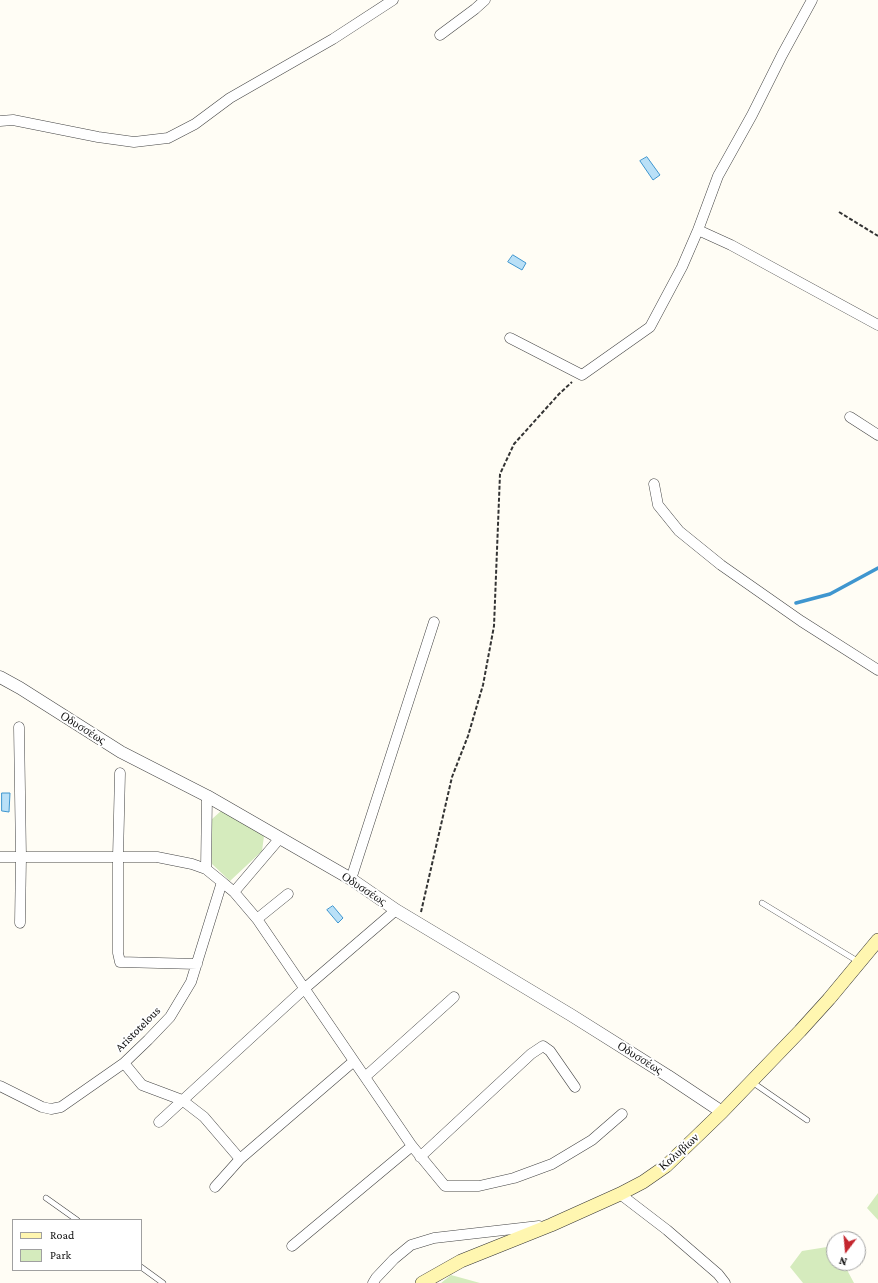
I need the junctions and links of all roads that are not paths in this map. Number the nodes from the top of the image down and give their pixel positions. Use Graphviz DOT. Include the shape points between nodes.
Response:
graph roads {
  1 [pos="393,0"];
  2 [pos="484,0"];
  3 [pos="812,0"];
  4 [pos="440,35"];
  5 [pos="0,121"];
  6 [pos="698,230"];
  7 [pos="878,325"];
  8 [pos="510,338"];
  9 [pos="850,417"];
  10 [pos="878,435"];
  11 [pos="654,484"];
  12 [pos="434,622"];
  13 [pos="878,670"];
  14 [pos="0,677"];
  15 [pos="19,727"];
  16 [pos="120,773"];
  17 [pos="207,796"];
  18 [pos="280,838"];
  19 [pos="0,857"];
  20 [pos="21,857"];
  21 [pos="118,857"];
  22 [pos="206,869"];
  23 [pos="351,879"];
  24 [pos="222,882"];
  25 [pos="234,892"];
  26 [pos="288,894"];
  27 [pos="762,903"];
  28 [pos="396,910"];
  29 [pos="257,919"];
  30 [pos="20,923"];
  31 [pos="878,940"];
  32 [pos="860,963"];
  33 [pos="197,964"];
  34 [pos="304,989"];
  35 [pos="454,997"];
  36 [pos="354,1060"];
  37 [pos="124,1063"];
  38 [pos="366,1076"];
  39 [pos="752,1082"];
  40 [pos="0,1086"];
  41 [pos="575,1087"];
  42 [pos="182,1100"];
  43 [pos="722,1112"];
  44 [pos="622,1114"];
  45 [pos="807,1120"];
  46 [pos="159,1122"];
  47 [pos="412,1146"];
  48 [pos="420,1157"];
  49 [pos="240,1159"];
  50 [pos="214,1188"];
  51 [pos="620,1194"];
  52 [pos="46,1198"];
  53 [pos="76,1219"];
  54 [pos="551,1225"];
  55 [pos="292,1246"];
  56 [pos="142,1268"];
  57 [pos="163,1283"];
  58 [pos="373,1283"];
  59 [pos="422,1283"];
  60 [pos="725,1283"];
  1 -- 5 [label="street" via="333,39 230,98 195,124 168,138 134,142 13,120"];
  2 -- 4 [label="street"];
  3 -- 6 [label="street" via="718,176"];
  6 -- 7 [label="street" via="731,245"];
  6 -- 8 [label="street" via="682,267 650,327 582,374"];
  9 -- 10 [label="street"];
  11 -- 13 [label="street" via="658,505 679,531 801,621"];
  12 -- 23 [label="street"];
  14 -- 17 [label="street, Οδυσσέως" via="120,752"];
  15 -- 20 [label="street"];
  16 -- 21 [label="street"];
  17 -- 18 [label="street, Οδυσσέως"];
  17 -- 22 [label="street"];
  18 -- 23 [label="street, Οδυσσέως"];
  18 -- 25 [label="street"];
  19 -- 20 [label="street"];
  20 -- 21 [label="street"];
  20 -- 30 [label="street"];
  21 -- 22 [label="street" via="157,857"];
  21 -- 33 [label="street" via="120,962"];
  22 -- 24 [label="street"];
  23 -- 28 [label="street, Οδυσσέως"];
  24 -- 25 [label="street"];
  24 -- 33 [label="street, Aristotelous"];
  25 -- 29 [label="street"];
  26 -- 29 [label="street"];
  27 -- 32 [label="lane"];
  28 -- 34 [label="street"];
  28 -- 43 [label="street, Οδυσσέως" via="591,1027"];
  29 -- 34 [label="street"];
  31 -- 32 [label="main road, Καλυβίων"];
  32 -- 39 [label="main road, Καλυβίων"];
  33 -- 37 [label="street, Aristotelous" via="191,982 170,1017"];
  34 -- 36 [label="street"];
  34 -- 42 [label="street"];
  35 -- 38 [label="street"];
  36 -- 38 [label="street"];
  36 -- 49 [label="street"];
  37 -- 40 [label="street, Aristotelous" via="61,1107 51,1109"];
  37 -- 42 [label="street" via="142,1085"];
  38 -- 47 [label="street"];
  39 -- 43 [label="main road, Καλυβίων"];
  39 -- 45 [label="lane"];
  41 -- 48 [label="street" via="550,1051 543,1046 531,1054"];
  42 -- 46 [label="street"];
  42 -- 49 [label="street" via="204,1117"];
  43 -- 51 [label="main road, Καλυβίων" via="666,1166"];
  44 -- 48 [label="street" via="592,1140 552,1164 514,1178 479,1186 445,1186"];
  47 -- 48 [label="street"];
  47 -- 55 [label="street"];
  49 -- 50 [label="street"];
  51 -- 54 [label="main road, Καλυβίων"];
  51 -- 60 [label="street" via="718,1274"];
  52 -- 53 [label="lane"];
  54 -- 58 [label="street" via="434,1238 411,1245 394,1259"];
  54 -- 59 [label="main road, Καλυβίων" via="461,1261"];
  56 -- 57 [label="lane"];
}
